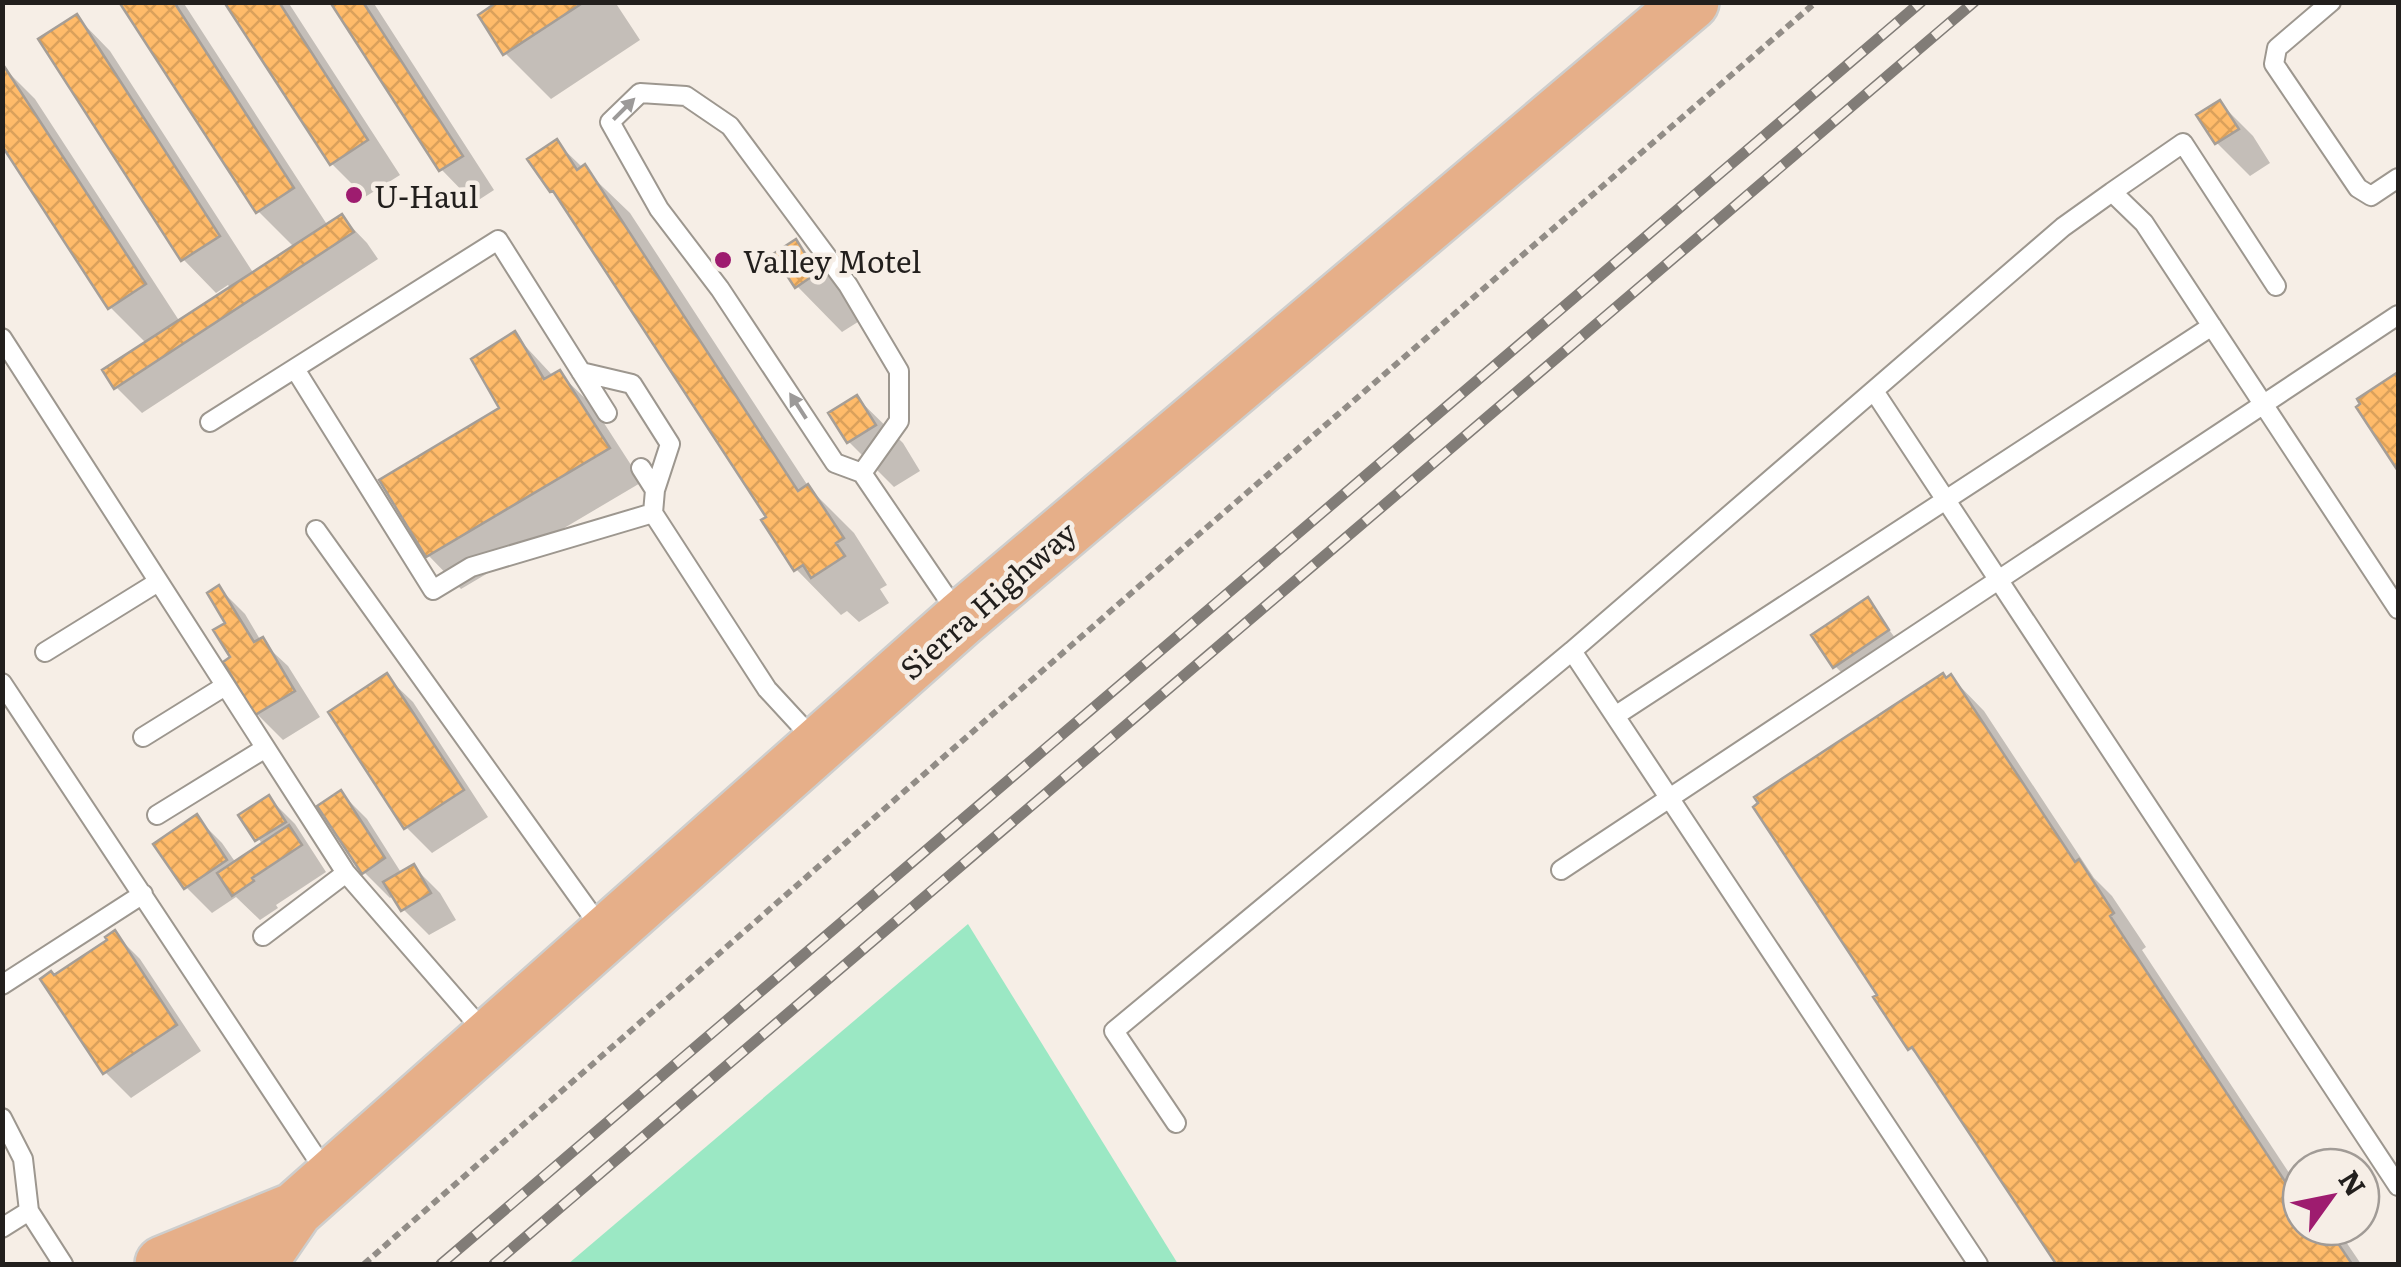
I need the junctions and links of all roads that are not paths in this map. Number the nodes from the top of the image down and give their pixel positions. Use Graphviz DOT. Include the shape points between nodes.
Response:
graph roads {
  1 [pos="1692,2"];
  2 [pos="2331,2"];
  3 [pos="2398,178"];
  4 [pos="2112,192"];
  5 [pos="2276,286"];
  6 [pos="2398,315"];
  7 [pos="2212,326"];
  8 [pos="2,338"];
  9 [pos="10,366"];
  10 [pos="295,368"];
  11 [pos="581,372"];
  12 [pos="1874,391"];
  13 [pos="2264,404"];
  14 [pos="607,413"];
  15 [pos="210,422"];
  16 [pos="641,468"];
  17 [pos="862,474"];
  18 [pos="654,490"];
  19 [pos="1948,500"];
  20 [pos="652,512"];
  21 [pos="316,530"];
  22 [pos="2000,579"];
  23 [pos="158,582"];
  24 [pos="2398,609"];
  25 [pos="961,619"];
  26 [pos="45,652"];
  27 [pos="1572,652"];
  28 [pos="2,684"];
  29 [pos="225,686"];
  30 [pos="1616,716"];
  31 [pos="143,737"];
  32 [pos="819,746"];
  33 [pos="264,749"];
  34 [pos="1670,798"];
  35 [pos="157,815"];
  36 [pos="1561,870"];
  37 [pos="346,872"];
  38 [pos="143,894"];
  39 [pos="606,935"];
  40 [pos="263,936"];
  41 [pos="2,985"];
  42 [pos="490,1038"];
  43 [pos="2,1118"];
  44 [pos="1176,1123"];
  45 [pos="2398,1186"];
  46 [pos="313,1194"];
  47 [pos="29,1211"];
  48 [pos="2,1228"];
  49 [pos="63,1264"];
  50 [pos="163,1264"];
  51 [pos="258,1264"];
  52 [pos="1978,1264"];
  1 -- 25 [label="main road, Sierra Highway"];
  2 -- 3 [label="lane" via="2277,48 2274,64 2358,188 2371,196"];
  4 -- 5 [label="lane" via="2183,143"];
  4 -- 7 [label="lane" via="2144,223"];
  4 -- 12 [label="lane"];
  6 -- 13 [label="lane"];
  7 -- 13 [label="lane"];
  7 -- 19 [label="lane"];
  8 -- 9 [label="lane"];
  9 -- 23 [label="lane"];
  10 -- 11 [label="lane" via="498,240"];
  10 -- 15 [label="lane"];
  10 -- 20 [label="lane" via="433,590 471,567"];
  11 -- 14 [label="lane"];
  11 -- 18 [label="lane" via="632,384 670,444"];
  12 -- 19 [label="lane"];
  12 -- 27 [label="lane"];
  13 -- 22 [label="lane"];
  13 -- 24 [label="lane"];
  16 -- 18 [label="lane"];
  17 -- 17 [label="lane, one-way" via="835,463 659,208 610,122 640,93 686,96 730,126 869,319 899,371 899,420"];
  17 -- 25 [label="lane"];
  18 -- 20 [label="lane"];
  19 -- 22 [label="lane"];
  19 -- 30 [label="lane"];
  20 -- 32 [label="lane" via="767,689"];
  21 -- 39 [label="lane"];
  22 -- 34 [label="lane"];
  22 -- 45 [label="lane"];
  23 -- 26 [label="lane"];
  23 -- 29 [label="lane"];
  25 -- 32 [label="main road, Sierra Highway"];
  27 -- 30 [label="lane"];
  27 -- 44 [label="lane" via="1114,1031"];
  28 -- 38 [label="lane"];
  29 -- 31 [label="lane"];
  29 -- 33 [label="lane"];
  30 -- 34 [label="lane"];
  32 -- 39 [label="main road, Sierra Highway"];
  33 -- 35 [label="lane"];
  33 -- 37 [label="lane"];
  34 -- 36 [label="lane"];
  34 -- 52 [label="lane"];
  37 -- 40 [label="lane"];
  37 -- 42 [label="lane"];
  38 -- 41 [label="lane"];
  38 -- 46 [label="lane"];
  39 -- 42 [label="main road, Sierra Highway"];
  42 -- 46 [label="main road, Sierra Highway"];
  43 -- 47 [label="lane" via="23,1159"];
  46 -- 50 [label="main road, Sierra Highway"];
  46 -- 51 [label="main road, Sierra Highway"];
  47 -- 48 [label="lane"];
  47 -- 49 [label="lane"];
}
